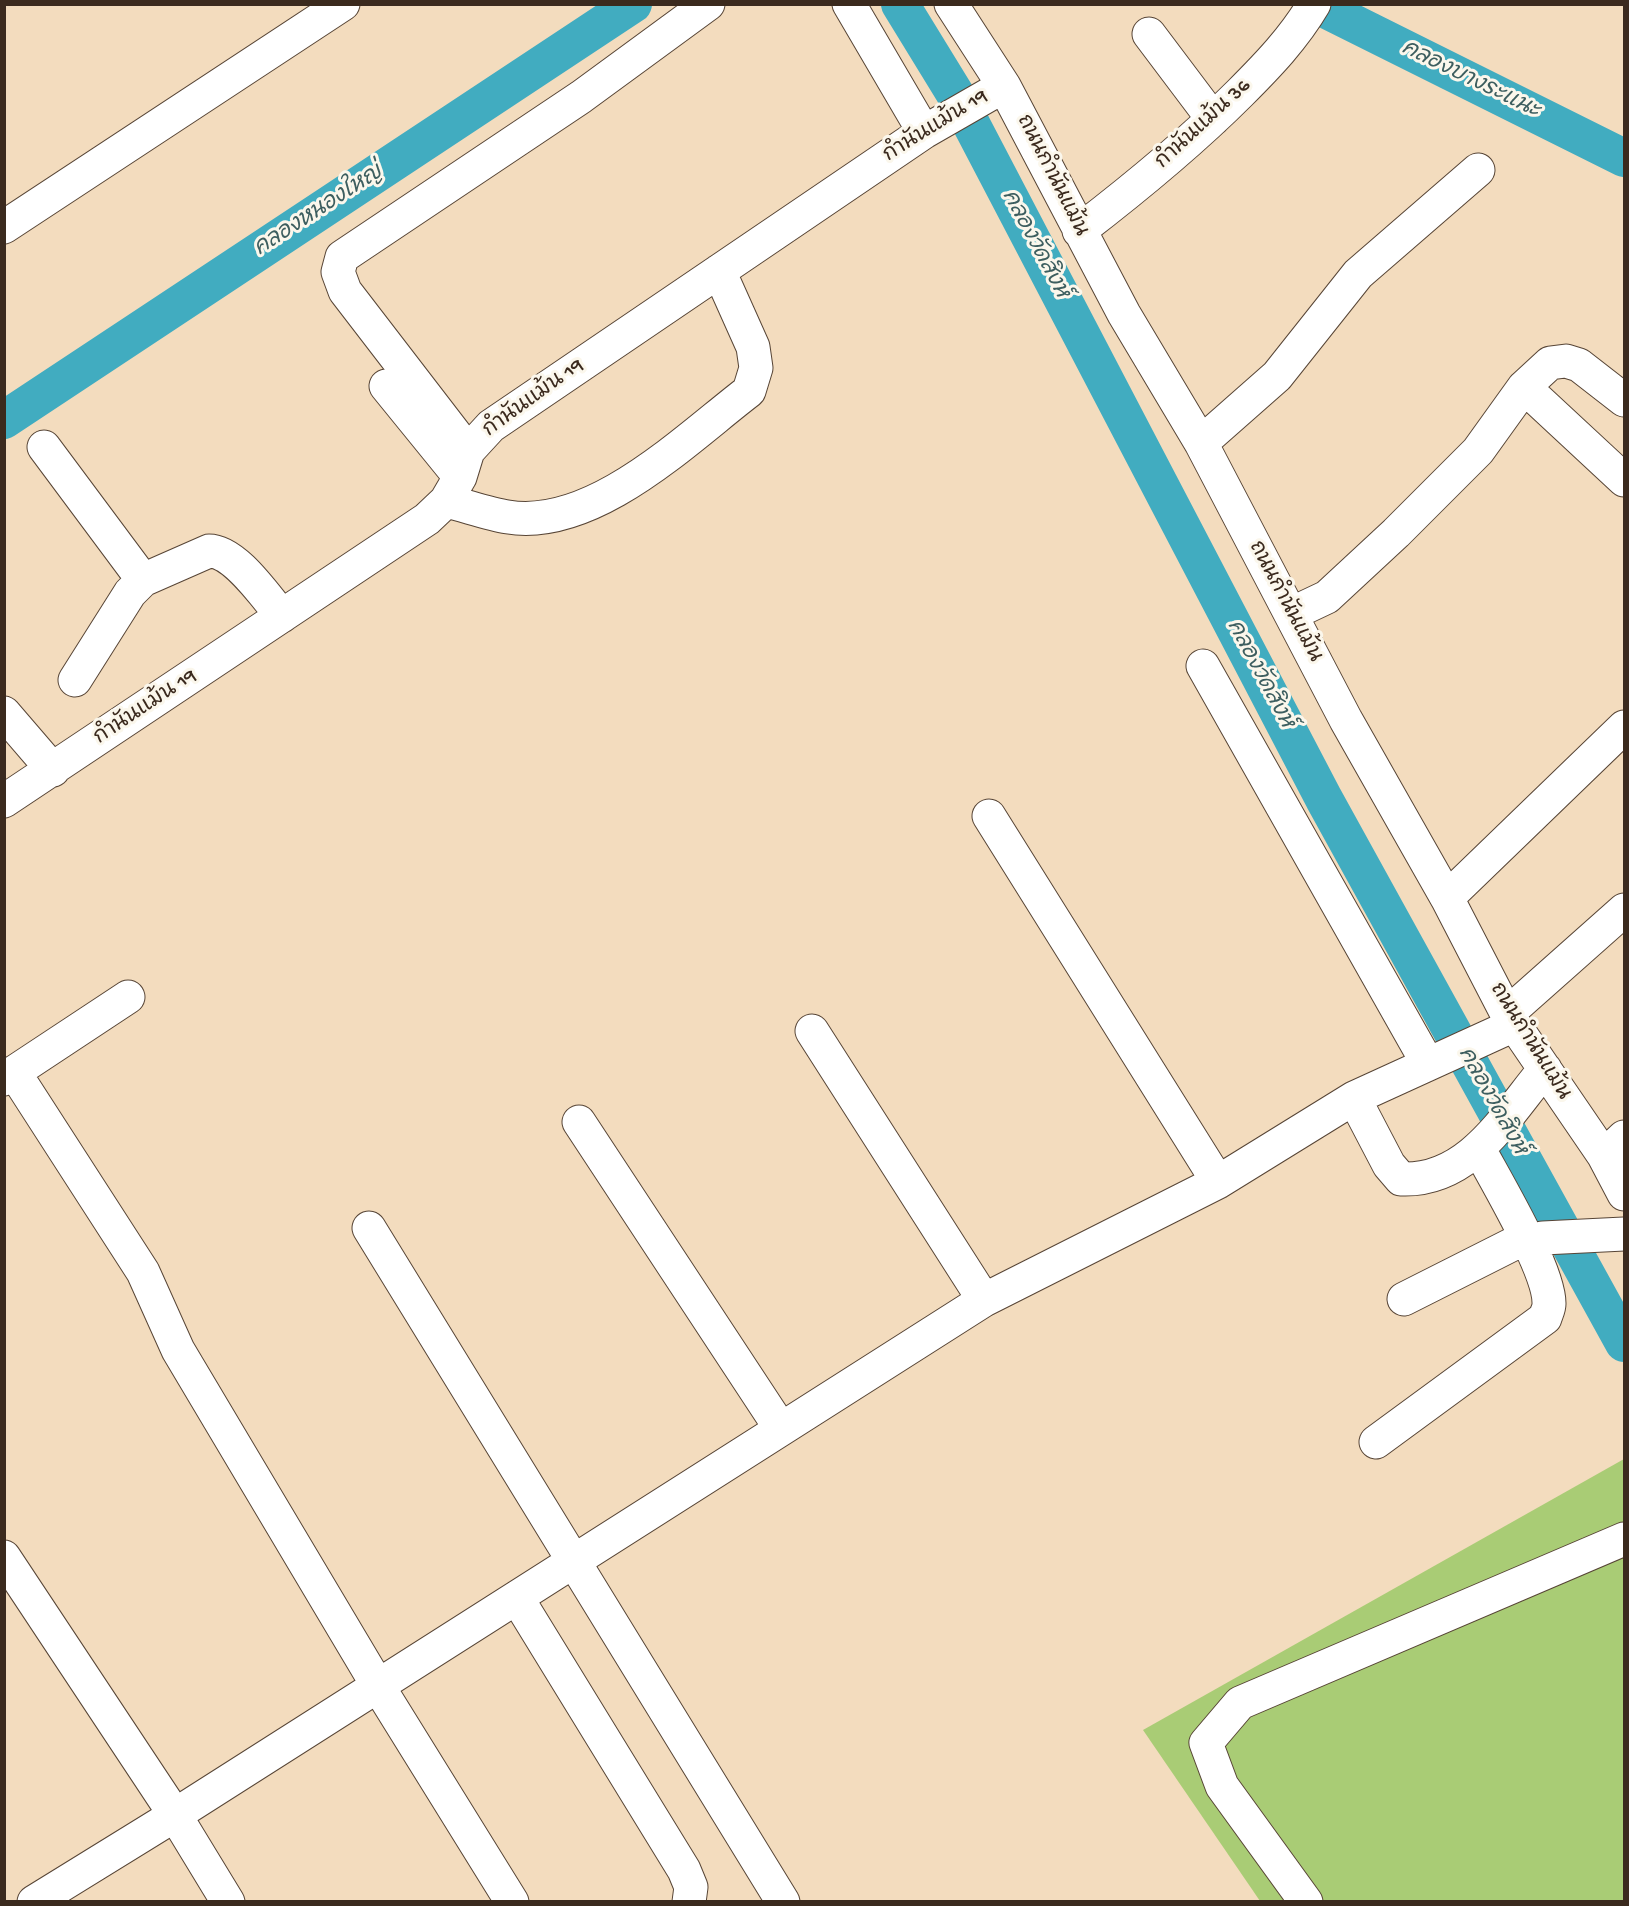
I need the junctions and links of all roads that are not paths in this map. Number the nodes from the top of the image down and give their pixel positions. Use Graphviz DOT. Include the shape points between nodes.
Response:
graph roads {
  1 [pos="343,4"];
  2 [pos="708,4"];
  3 [pos="849,4"];
  4 [pos="951,4"];
  5 [pos="1307,17"];
  6 [pos="1149,34"];
  7 [pos="1004,86"];
  8 [pos="1213,119"];
  9 [pos="931,127"];
  10 [pos="1478,170"];
  11 [pos="4,227"];
  12 [pos="1079,231"];
  13 [pos="719,271"];
  14 [pos="386,386"];
  15 [pos="1524,387"];
  16 [pos="1624,400"];
  17 [pos="1201,443"];
  18 [pos="44,447"];
  19 [pos="458,476"];
  20 [pos="1624,480"];
  21 [pos="143,580"];
  22 [pos="1291,614"];
  23 [pos="282,616"];
  24 [pos="1203,666"];
  25 [pos="75,680"];
  26 [pos="4,713"];
  27 [pos="1624,727"];
  28 [pos="53,770"];
  29 [pos="4,801"];
  30 [pos="989,816"];
  31 [pos="1447,898"];
  32 [pos="1624,910"];
  33 [pos="128,997"];
  34 [pos="1510,1019"];
  35 [pos="812,1031"];
  36 [pos="1437,1060"];
  37 [pos="10,1076"];
  38 [pos="1538,1077"];
  39 [pos="1354,1098"];
  40 [pos="579,1122"];
  41 [pos="1486,1142"];
  42 [pos="1614,1147"];
  43 [pos="1218,1182"];
  44 [pos="1624,1194"];
  45 [pos="369,1228"];
  46 [pos="1624,1234"];
  47 [pos="1528,1241"];
  48 [pos="1404,1299"];
  49 [pos="984,1300"];
  50 [pos="781,1429"];
  51 [pos="1376,1442"];
  52 [pos="1624,1539"];
  53 [pos="4,1557"];
  54 [pos="576,1560"];
  55 [pos="517,1598"];
  56 [pos="378,1686"];
  57 [pos="175,1815"];
  58 [pos="34,1902"];
  59 [pos="228,1902"];
  60 [pos="512,1902"];
  61 [pos="689,1902"];
  62 [pos="783,1902"];
  63 [pos="1306,1902"];
  1 -- 11 [label="street"];
  2 -- 19 [label="street" via="581,97 342,257 338,272 345,291"];
  3 -- 9 [label="street"];
  4 -- 7 [label="street, ถนนกำนันแม้น"];
  5 -- 8 [label="street, กำนันแม้น 36"];
  6 -- 8 [label="street"];
  7 -- 9 [label="street, กำนันแม้น 19"];
  7 -- 12 [label="street, ถนนกำนันแม้น"];
  8 -- 12 [label="street, กำนันแม้น 36" via="1144,181"];
  9 -- 13 [label="street, กำนันแม้น 19"];
  10 -- 17 [label="street" via="1358,274 1276,376"];
  12 -- 17 [label="street, ถนนกำนันแม้น"];
  13 -- 19 [label="street, กำนันแม้น 19" via="491,426"];
  13 -- 19 [label="street" via="753,347 756,369 749,391 623,487 585,507 543,517 510,517"];
  14 -- 19 [label="street"];
  15 -- 16 [label="street" via="1550,363 1566,361 1579,365"];
  15 -- 20 [label="street"];
  15 -- 22 [label="street" via="1478,451 1396,532 1327,597"];
  17 -- 22 [label="street, ถนนกำนันแม้น"];
  18 -- 21 [label="street"];
  19 -- 23 [label="street, กำนันแม้น 19" via="427,519"];
  21 -- 23 [label="street" via="209,551 219,551 232,559"];
  21 -- 25 [label="street" via="130,593"];
  22 -- 31 [label="street, ถนนกำนันแม้น"];
  23 -- 28 [label="street, กำนันแม้น 19"];
  24 -- 36 [label="street"];
  26 -- 28 [label="street"];
  27 -- 31 [label="street"];
  28 -- 29 [label="street, กำนันแม้น 19"];
  30 -- 43 [label="street"];
  31 -- 34 [label="street, ถนนกำนันแม้น"];
  32 -- 34 [label="street"];
  33 -- 37 [label="street"];
  34 -- 36 [label="street" via="1478,1041"];
  34 -- 38 [label="street, ถนนกำนันแม้น"];
  35 -- 49 [label="street"];
  36 -- 39 [label="street"];
  37 -- 56 [label="street" via="143,1272 178,1350"];
  38 -- 41 [label="street"];
  38 -- 42 [label="street, ถนนกำนันแม้น"];
  39 -- 41 [label="street" via="1389,1165 1401,1179 1416,1179 1449,1167"];
  39 -- 43 [label="street"];
  40 -- 50 [label="street"];
  41 -- 47 [label="street"];
  42 -- 44 [label="street, ถนนกำนันแม้น"];
  43 -- 49 [label="street"];
  45 -- 54 [label="street"];
  46 -- 47 [label="street"];
  47 -- 48 [label="street" via="1513,1244"];
  47 -- 51 [label="street" via="1547,1293 1545,1318"];
  49 -- 50 [label="street"];
  50 -- 54 [label="street"];
  52 -- 63 [label="street" via="1240,1703 1206,1743 1222,1786"];
  53 -- 57 [label="street"];
  54 -- 55 [label="street"];
  54 -- 62 [label="street"];
  55 -- 56 [label="street"];
  55 -- 61 [label="street" via="684,1870 691,1887"];
  56 -- 57 [label="street"];
  56 -- 60 [label="street"];
  57 -- 58 [label="street"];
  57 -- 59 [label="street"];
}
